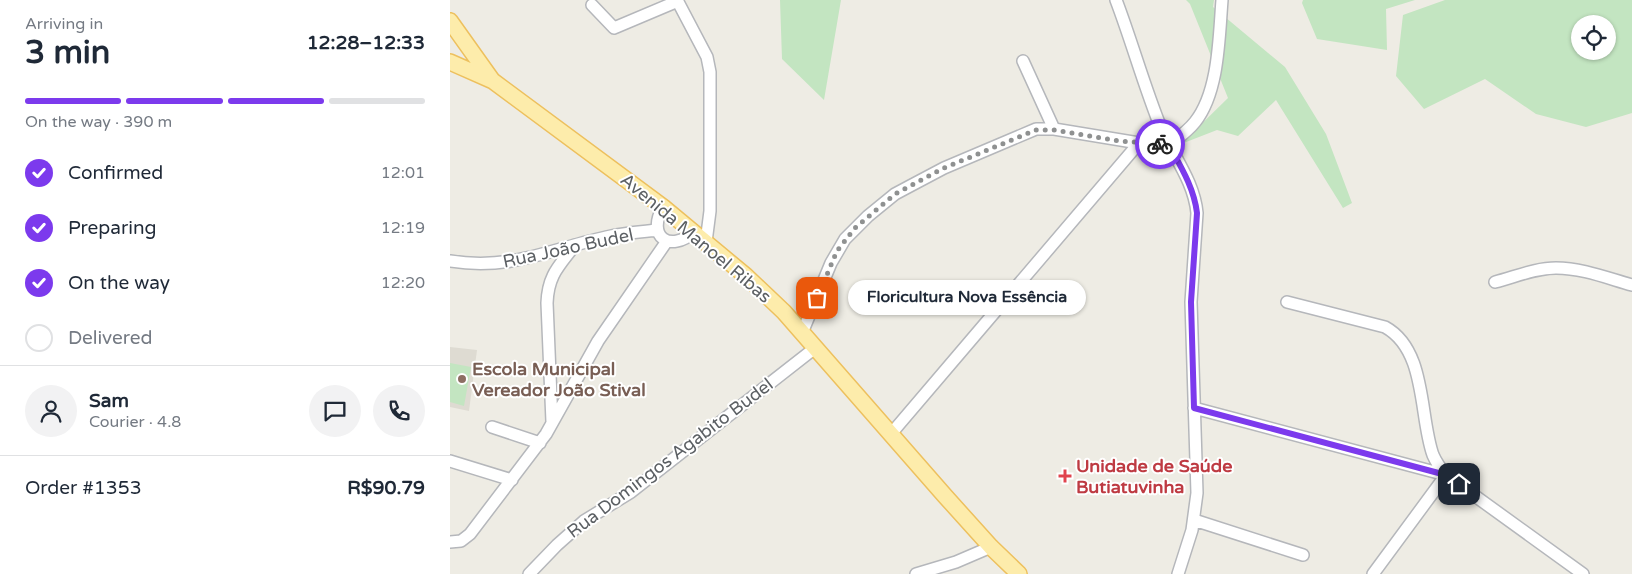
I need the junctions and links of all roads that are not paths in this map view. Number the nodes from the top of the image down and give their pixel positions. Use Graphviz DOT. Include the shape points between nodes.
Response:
graph roads {
  1 [pos="1116,0"];
  2 [pos="1222,0"];
  3 [pos="678,1"];
  4 [pos="592,5"];
  5 [pos="450,20"];
  6 [pos="1023,61"];
  7 [pos="450,62"];
  8 [pos="493,81"];
  9 [pos="1054,130"];
  10 [pos="1139,143"];
  11 [pos="1169,145"];
  12 [pos="663,207"];
  13 [pos="657,230"];
  14 [pos="694,232"];
  15 [pos="667,241"];
  16 [pos="706,242"];
  17 [pos="576,245"];
  18 [pos="450,260"];
  19 [pos="1495,282"];
  20 [pos="1632,285"];
  21 [pos="1287,302"];
  22 [pos="802,332"];
  23 [pos="815,348"];
  24 [pos="1194,408"];
  25 [pos="552,424"];
  26 [pos="492,427"];
  27 [pos="890,434"];
  28 [pos="540,442"];
  29 [pos="450,461"];
  30 [pos="1446,475"];
  31 [pos="512,480"];
  32 [pos="1194,520"];
  33 [pos="453,542"];
  34 [pos="991,547"];
  35 [pos="1303,555"];
  36 [pos="530,574"];
  37 [pos="916,574"];
  38 [pos="1019,574"];
  39 [pos="1178,574"];
  40 [pos="1373,574"];
  41 [pos="1583,574"];
  1 -- 11 [label="street" via="1143,82"];
  2 -- 11 [label="street" via="1216,60 1206,102 1195,123"];
  3 -- 4 [label="street" via="614,28"];
  3 -- 16 [label="street" via="707,57 710,72 710,211"];
  5 -- 8 [label="main road, Avenida Manoel Ribas"];
  6 -- 9 [label="street"];
  7 -- 8 [label="main road, Avenida Manoel Ribas"];
  8 -- 12 [label="main road, Avenida Manoel Ribas"];
  9 -- 10 [label="street"];
  9 -- 22 [label="street" via="1026,133 944,168 882,204 855,228 837,251"];
  10 -- 11 [label="street"];
  10 -- 27 [label="street"];
  11 -- 24 [label="street" via="1192,190 1197,213 1191,302"];
  12 -- 13 [label="street" via="657,220"];
  12 -- 14 [label="main road, Avenida Manoel Ribas"];
  13 -- 15 [label="street"];
  13 -- 17 [label="street, Rua João Budel" via="612,235"];
  14 -- 15 [label="street" via="683,240"];
  14 -- 16 [label="main road, Avenida Manoel Ribas"];
  15 -- 25 [label="street" via="603,333"];
  16 -- 22 [label="main road, Avenida Manoel Ribas" via="766,294"];
  17 -- 18 [label="street, Rua João Budel" via="516,261 482,264"];
  17 -- 25 [label="street" via="554,272 548,285"];
  19 -- 20 [label="street" via="1540,270 1569,268"];
  21 -- 30 [label="street" via="1374,323 1394,332 1413,365 1431,448"];
  22 -- 23 [label="main road, Avenida Manoel Ribas"];
  23 -- 27 [label="main road, Avenida Manoel Ribas"];
  23 -- 36 [label="street, Rua Domingos Agabito Budel" via="631,492 584,521"];
  24 -- 30 [label="street"];
  24 -- 32 [label="street" via="1197,493"];
  25 -- 28 [label="street"];
  26 -- 28 [label="street"];
  27 -- 34 [label="main road, Avenida Manoel Ribas"];
  28 -- 31 [label="street"];
  29 -- 31 [label="street"];
  30 -- 40 [label="street"];
  30 -- 41 [label="street"];
  31 -- 33 [label="street" via="470,534 461,541"];
  32 -- 35 [label="street"];
  32 -- 39 [label="street"];
  34 -- 37 [label="street"];
  34 -- 38 [label="main road, Avenida Manoel Ribas"];
}
